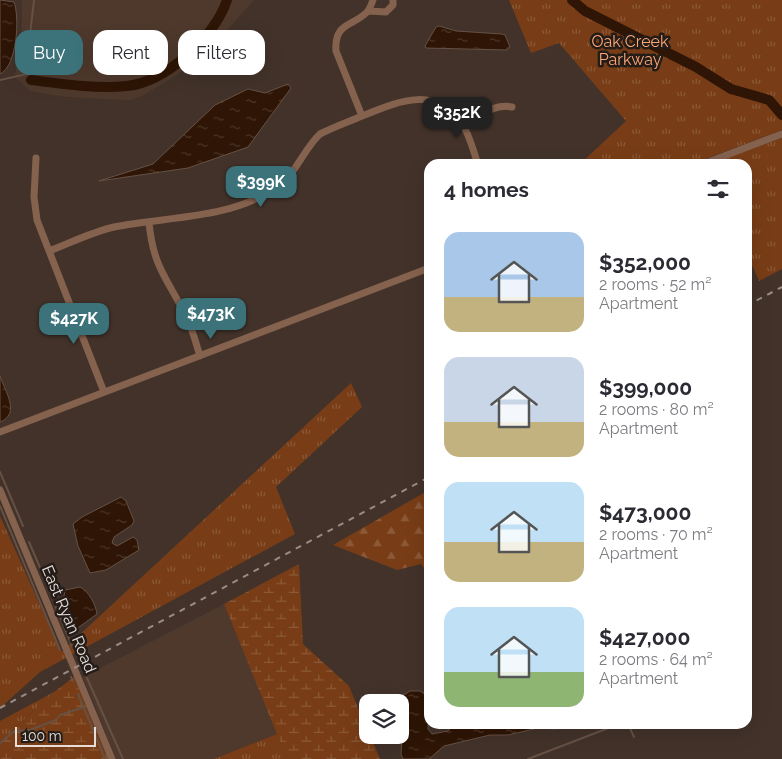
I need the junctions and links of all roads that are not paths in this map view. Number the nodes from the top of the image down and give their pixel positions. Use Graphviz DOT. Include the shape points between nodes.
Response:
graph roads {
  1 [pos="373,0"];
  2 [pos="393,0"];
  3 [pos="368,11"];
  4 [pos="512,107"];
  5 [pos="362,116"];
  6 [pos="464,126"];
  7 [pos="782,134"];
  8 [pos="36,158"];
  9 [pos="476,159"];
  10 [pos="716,159"];
  11 [pos="149,222"];
  12 [pos="49,251"];
  13 [pos="424,270"];
  14 [pos="200,356"];
  15 [pos="104,392"];
  16 [pos="0,432"];
  17 [pos="0,490"];
  18 [pos="112,759"];
  1 -- 3 [label="street"];
  2 -- 3 [label="street" via="393,5 386,12"];
  3 -- 5 [label="street" via="342,27 335,41"];
  4 -- 6 [label="street" via="493,109"];
  5 -- 6 [label="street" via="414,98 435,102"];
  5 -- 11 [label="street" via="320,134 290,175 257,198 226,209"];
  6 -- 9 [label="street"];
  7 -- 10 [label="street"];
  8 -- 12 [label="street" via="34,197 37,220"];
  11 -- 12 [label="street" via="112,227"];
  11 -- 14 [label="street" via="155,259 186,316"];
  12 -- 15 [label="street"];
  13 -- 14 [label="street"];
  14 -- 15 [label="street"];
  15 -- 16 [label="street"];
  17 -- 18 [label="street, East Ryan Road"];
}
